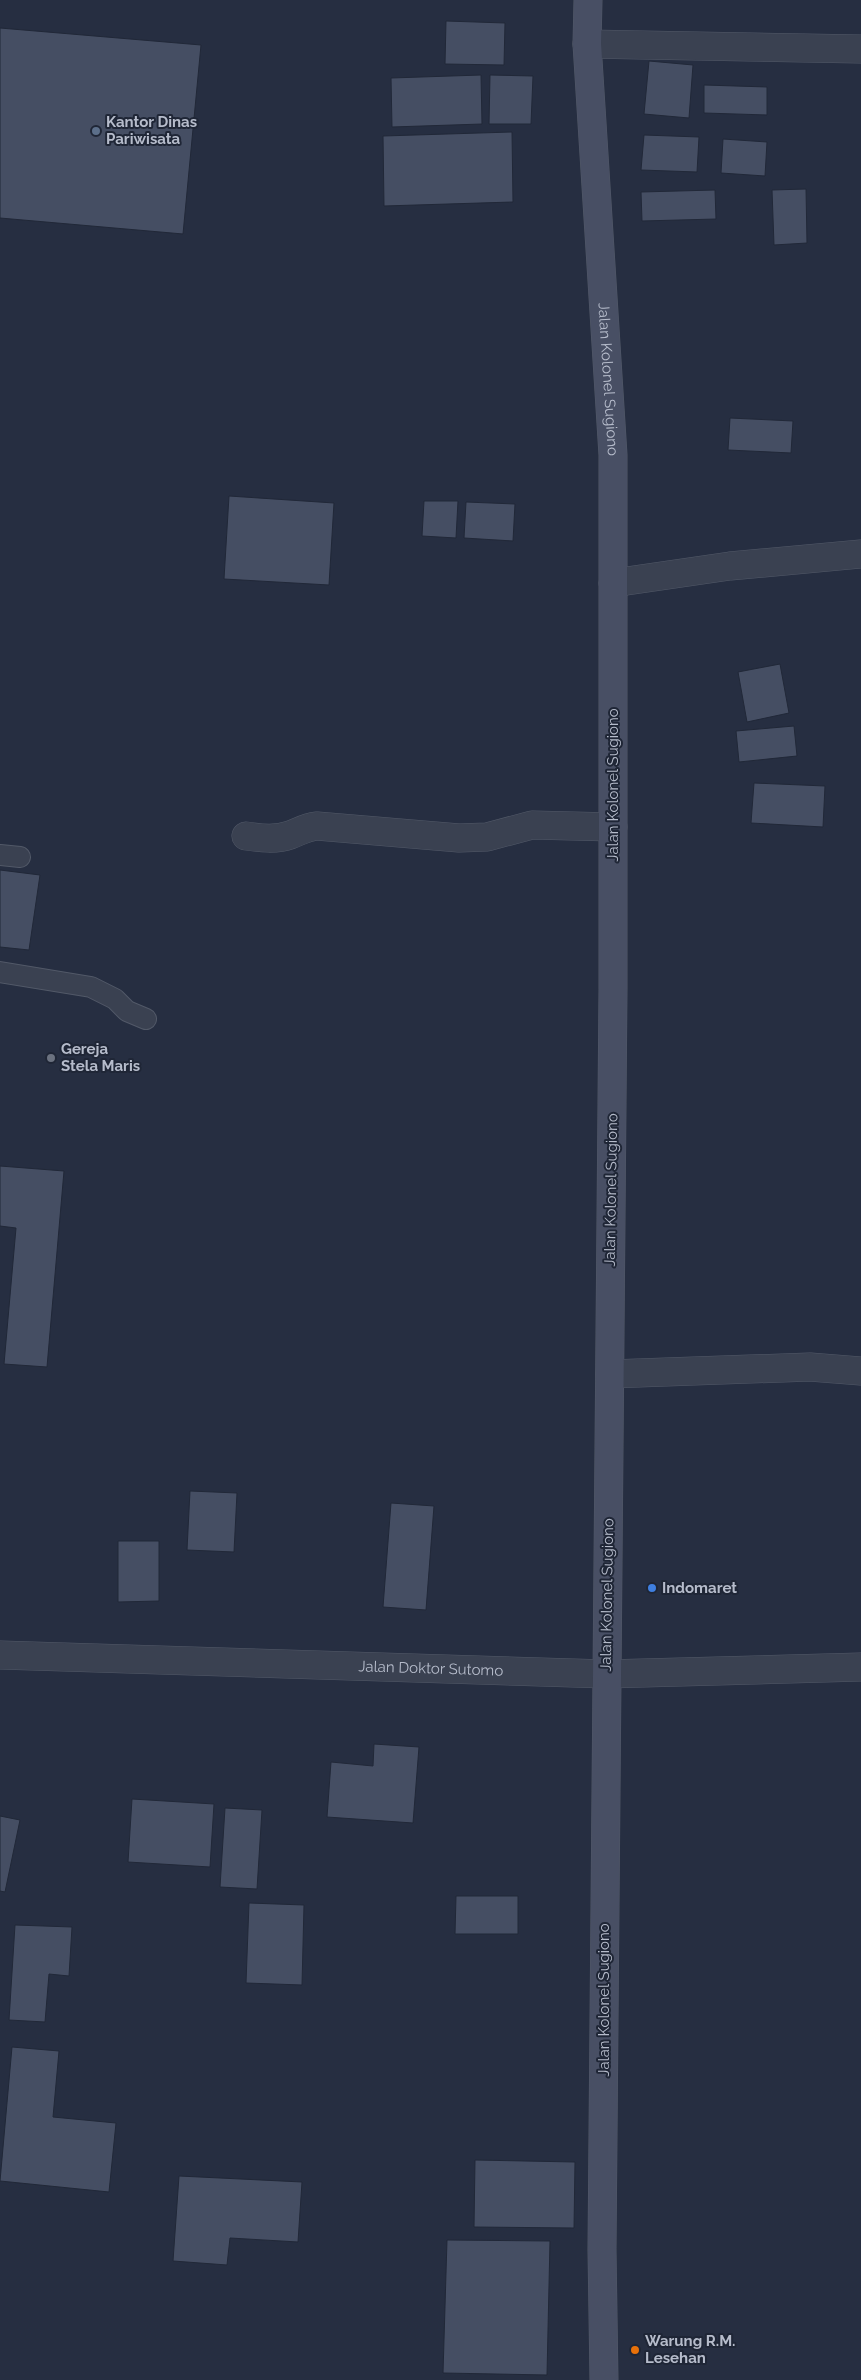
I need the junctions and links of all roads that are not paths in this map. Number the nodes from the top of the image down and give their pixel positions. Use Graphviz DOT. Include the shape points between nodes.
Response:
graph roads {
  1 [pos="588,0"];
  2 [pos="587,44"];
  3 [pos="861,49"];
  4 [pos="861,554"];
  5 [pos="614,583"];
  6 [pos="613,827"];
  7 [pos="246,836"];
  8 [pos="0,855"];
  9 [pos="20,857"];
  10 [pos="0,972"];
  11 [pos="146,1020"];
  12 [pos="861,1371"];
  13 [pos="610,1374"];
  14 [pos="0,1655"];
  15 [pos="861,1667"];
  16 [pos="606,1674"];
  17 [pos="604,2380"];
  1 -- 2 [label="main road, Jalan Kolonel Sugiono"];
  2 -- 3 [label="street"];
  2 -- 5 [label="main road, Jalan Kolonel Sugiono" via="613,456"];
  4 -- 5 [label="street" via="730,566"];
  5 -- 6 [label="main road, Jalan Kolonel Sugiono"];
  6 -- 7 [label="street" via="532,825 487,837 459,838 317,826 270,838"];
  6 -- 13 [label="main road, Jalan Kolonel Sugiono"];
  8 -- 9 [label="lane"];
  10 -- 11 [label="lane" via="91,987"];
  12 -- 13 [label="street" via="810,1367"];
  13 -- 16 [label="main road, Jalan Kolonel Sugiono"];
  14 -- 16 [label="street, Jalan Doktor Sutomo"];
  15 -- 16 [label="street, Jalan Doktor Sutomo"];
  16 -- 17 [label="main road, Jalan Kolonel Sugiono"];
}
